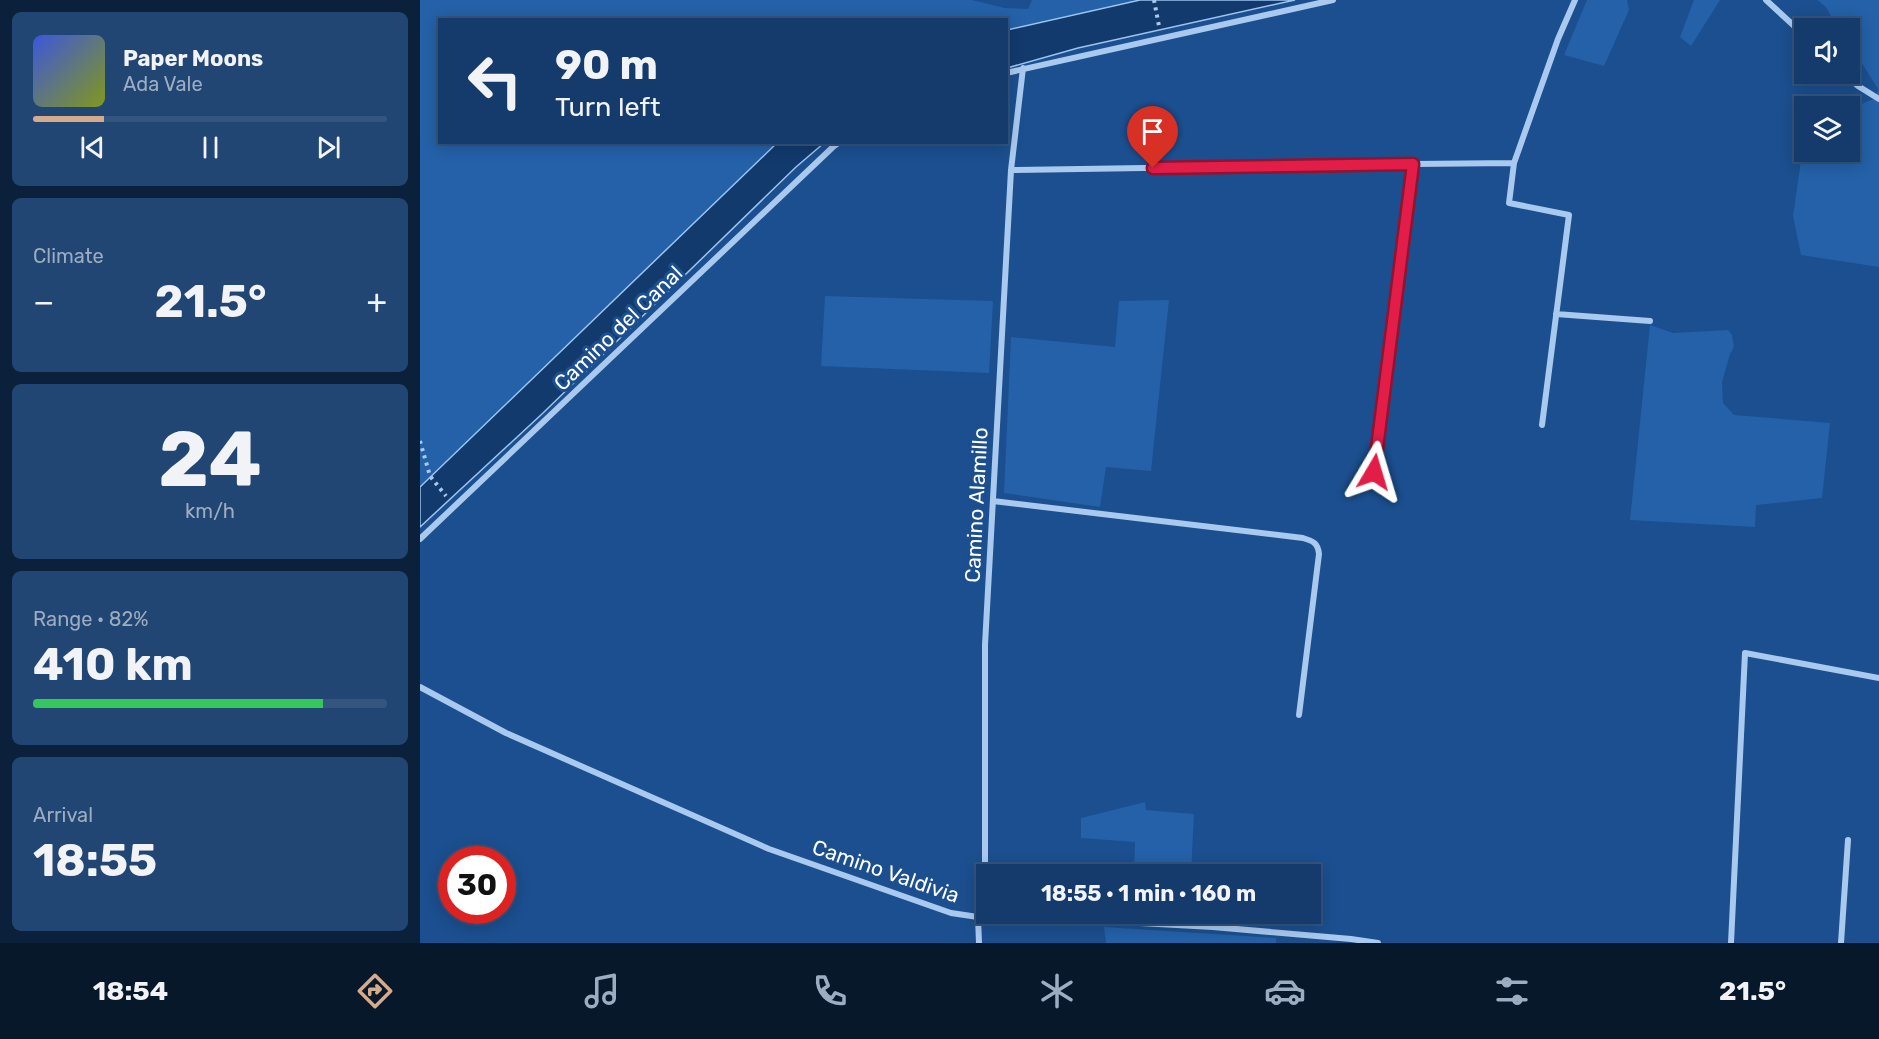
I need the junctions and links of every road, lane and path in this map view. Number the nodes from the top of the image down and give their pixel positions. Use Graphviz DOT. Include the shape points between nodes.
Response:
graph roads {
  1 [pos="1154,0"];
  2 [pos="1333,0"];
  3 [pos="1575,0"];
  4 [pos="1766,0"];
  5 [pos="1794,26"];
  6 [pos="1163,38"];
  7 [pos="1023,68"];
  8 [pos="1008,72"];
  9 [pos="1856,84"];
  10 [pos="1879,99"];
  11 [pos="838,144"];
  12 [pos="1514,163"];
  13 [pos="1413,164"];
  14 [pos="1011,170"];
  15 [pos="1556,314"];
  16 [pos="1650,321"];
  17 [pos="1542,425"];
  18 [pos="420,441"];
  19 [pos="1374,472"];
  20 [pos="450,500"];
  21 [pos="993,501"];
  22 [pos="420,539"];
  23 [pos="1879,678"];
  24 [pos="420,687"];
  25 [pos="1299,715"];
  26 [pos="1848,840"];
  27 [pos="985,864"];
  28 [pos="976,917"];
  29 [pos="978,924"];
  30 [pos="1158,924"];
  31 [pos="978,943"];
  32 [pos="1378,943"];
  33 [pos="1731,943"];
  34 [pos="1841,943"];
  1 -- 6 [label="path"];
  2 -- 6 [label="street"];
  3 -- 12 [label="street"];
  4 -- 5 [label="street"];
  6 -- 7 [label="street"];
  7 -- 8 [label="street"];
  7 -- 14 [label="street, Camino Alamillo"];
  9 -- 10 [label="street"];
  11 -- 22 [label="street, Camino del Canal"];
  12 -- 13 [label="street"];
  12 -- 15 [label="street" via="1509,203 1569,215"];
  13 -- 14 [label="street"];
  13 -- 19 [label="street"];
  14 -- 21 [label="street, Camino Alamillo"];
  15 -- 16 [label="street"];
  15 -- 17 [label="street"];
  18 -- 20 [label="path" via="430,476"];
  21 -- 25 [label="street" via="1315,542 1319,554"];
  21 -- 27 [label="street, Camino Alamillo" via="985,645"];
  23 -- 33 [label="street" via="1744,653"];
  24 -- 28 [label="street, Camino Valdivia" via="506,733 769,849 951,913"];
  26 -- 34 [label="street"];
  29 -- 31 [label="street, Camino Alamillo"];
  30 -- 32 [label="street, Camino Valdivia"];
}
